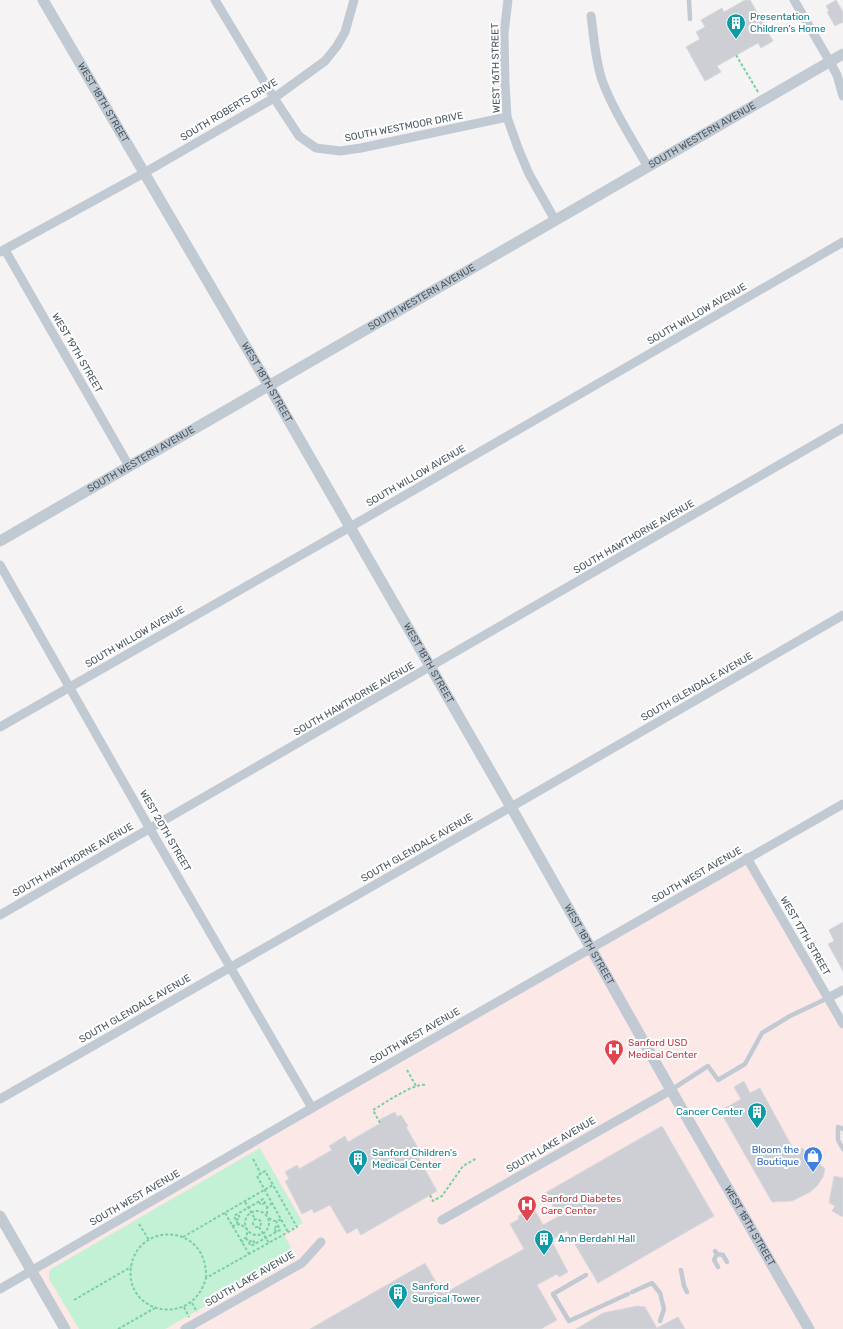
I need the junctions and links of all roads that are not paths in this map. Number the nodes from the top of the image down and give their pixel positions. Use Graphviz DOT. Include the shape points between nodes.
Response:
graph roads {
  1 [pos="43,0"];
  2 [pos="215,0"];
  3 [pos="354,0"];
  4 [pos="508,0"];
  5 [pos="688,0"];
  6 [pos="794,0"];
  7 [pos="591,16"];
  8 [pos="690,19"];
  9 [pos="843,54"];
  10 [pos="830,62"];
  11 [pos="843,96"];
  12 [pos="274,98"];
  13 [pos="507,117"];
  14 [pos="648,167"];
  15 [pos="144,173"];
  16 [pos="555,220"];
  17 [pos="843,242"];
  18 [pos="3,251"];
  19 [pos="269,386"];
  20 [pos="843,428"];
  21 [pos="129,466"];
  22 [pos="350,527"];
  23 [pos="0,541"];
  24 [pos="0,565"];
  25 [pos="843,615"];
  26 [pos="431,667"];
  27 [pos="70,688"];
  28 [pos="0,728"];
  29 [pos="843,804"];
  30 [pos="512,807"];
  31 [pos="150,829"];
  32 [pos="747,858"];
  33 [pos="0,915"];
  34 [pos="591,947"];
  35 [pos="230,967"];
  36 [pos="843,990"];
  37 [pos="828,998"];
  38 [pos="843,1024"];
  39 [pos="671,1090"];
  40 [pos="0,1099"];
  41 [pos="312,1108"];
  42 [pos="843,1129"];
  43 [pos="843,1149"];
  44 [pos="0,1216"];
  45 [pos="442,1220"];
  46 [pos="321,1242"];
  47 [pos="727,1262"];
  48 [pos="718,1267"];
  49 [pos="681,1270"];
  50 [pos="32,1271"];
  51 [pos="586,1275"];
  52 [pos="0,1289"];
  53 [pos="687,1292"];
  54 [pos="660,1321"];
  55 [pos="65,1329"];
  56 [pos="185,1329"];
  57 [pos="810,1329"];
  1 -- 15 [label="street, WEST 18TH STREET"];
  2 -- 12 [label="street, SOUTH WESTMOOR DRIVE"];
  3 -- 12 [label="street, SOUTH ROBERTS DRIVE" via="344,32 325,61"];
  4 -- 13 [label="street, WEST 16TH STREET" via="504,34"];
  5 -- 8 [label="lane"];
  6 -- 10 [label="street"];
  7 -- 14 [label="street" via="602,79 612,103"];
  9 -- 10 [label="street, SOUTH WESTERN AVENUE"];
  10 -- 11 [label="street" via="837,74"];
  10 -- 14 [label="street, SOUTH WESTERN AVENUE"];
  12 -- 13 [label="street, SOUTH WESTMOOR DRIVE" via="299,136 316,148 340,150 361,148"];
  12 -- 15 [label="street, SOUTH ROBERTS DRIVE"];
  13 -- 16 [label="street, WEST 16TH STREET" via="529,174"];
  14 -- 16 [label="street, SOUTH WESTERN AVENUE"];
  15 -- 18 [label="street, SOUTH ROBERTS DRIVE"];
  15 -- 19 [label="street, WEST 18TH STREET"];
  16 -- 19 [label="street, SOUTH WESTERN AVENUE"];
  17 -- 22 [label="street, SOUTH WILLOW AVENUE"];
  18 -- 21 [label="street, WEST 19TH STREET"];
  19 -- 21 [label="street, SOUTH WESTERN AVENUE"];
  19 -- 22 [label="street, WEST 18TH STREET"];
  20 -- 26 [label="street, SOUTH HAWTHORNE AVENUE"];
  21 -- 23 [label="street, SOUTH WESTERN AVENUE"];
  22 -- 26 [label="street, WEST 18TH STREET"];
  22 -- 27 [label="street, SOUTH WILLOW AVENUE"];
  24 -- 27 [label="street, WEST 20TH STREET"];
  25 -- 30 [label="street, SOUTH GLENDALE AVENUE"];
  26 -- 30 [label="street, WEST 18TH STREET"];
  26 -- 31 [label="street, SOUTH HAWTHORNE AVENUE"];
  27 -- 28 [label="street, SOUTH WILLOW AVENUE"];
  27 -- 31 [label="street, WEST 20TH STREET"];
  29 -- 32 [label="street, SOUTH WEST AVENUE"];
  30 -- 34 [label="street, WEST 18TH STREET"];
  30 -- 35 [label="street, SOUTH GLENDALE AVENUE"];
  31 -- 33 [label="street, SOUTH HAWTHORNE AVENUE"];
  31 -- 35 [label="street, WEST 20TH STREET"];
  32 -- 34 [label="street, SOUTH WEST AVENUE"];
  32 -- 37 [label="street, WEST 17TH STREET"];
  34 -- 39 [label="street, WEST 18TH STREET"];
  34 -- 41 [label="street, SOUTH WEST AVENUE"];
  35 -- 40 [label="street, SOUTH GLENDALE AVENUE"];
  35 -- 41 [label="street, WEST 20TH STREET"];
  36 -- 37 [label="street"];
  37 -- 38 [label="street, WEST 17TH STREET"];
  37 -- 39 [label="lane" via="762,1033 744,1064 718,1080 708,1066"];
  39 -- 45 [label="street, SOUTH LAKE AVENUE"];
  39 -- 57 [label="street, WEST 18TH STREET"];
  41 -- 50 [label="street, SOUTH WEST AVENUE"];
  42 -- 43 [label="lane" via="838,1127 838,1140"];
  44 -- 50 [label="street"];
  46 -- 56 [label="street, SOUTH LAKE AVENUE" via="302,1263"];
  47 -- 48 [label="lane" via="716,1252 714,1260"];
  49 -- 53 [label="lane"];
  50 -- 52 [label="street, SOUTH WEST AVENUE"];
  50 -- 55 [label="street"];
  51 -- 54 [label="lane" via="553,1294 569,1321 652,1282 660,1293 664,1309"];
}
